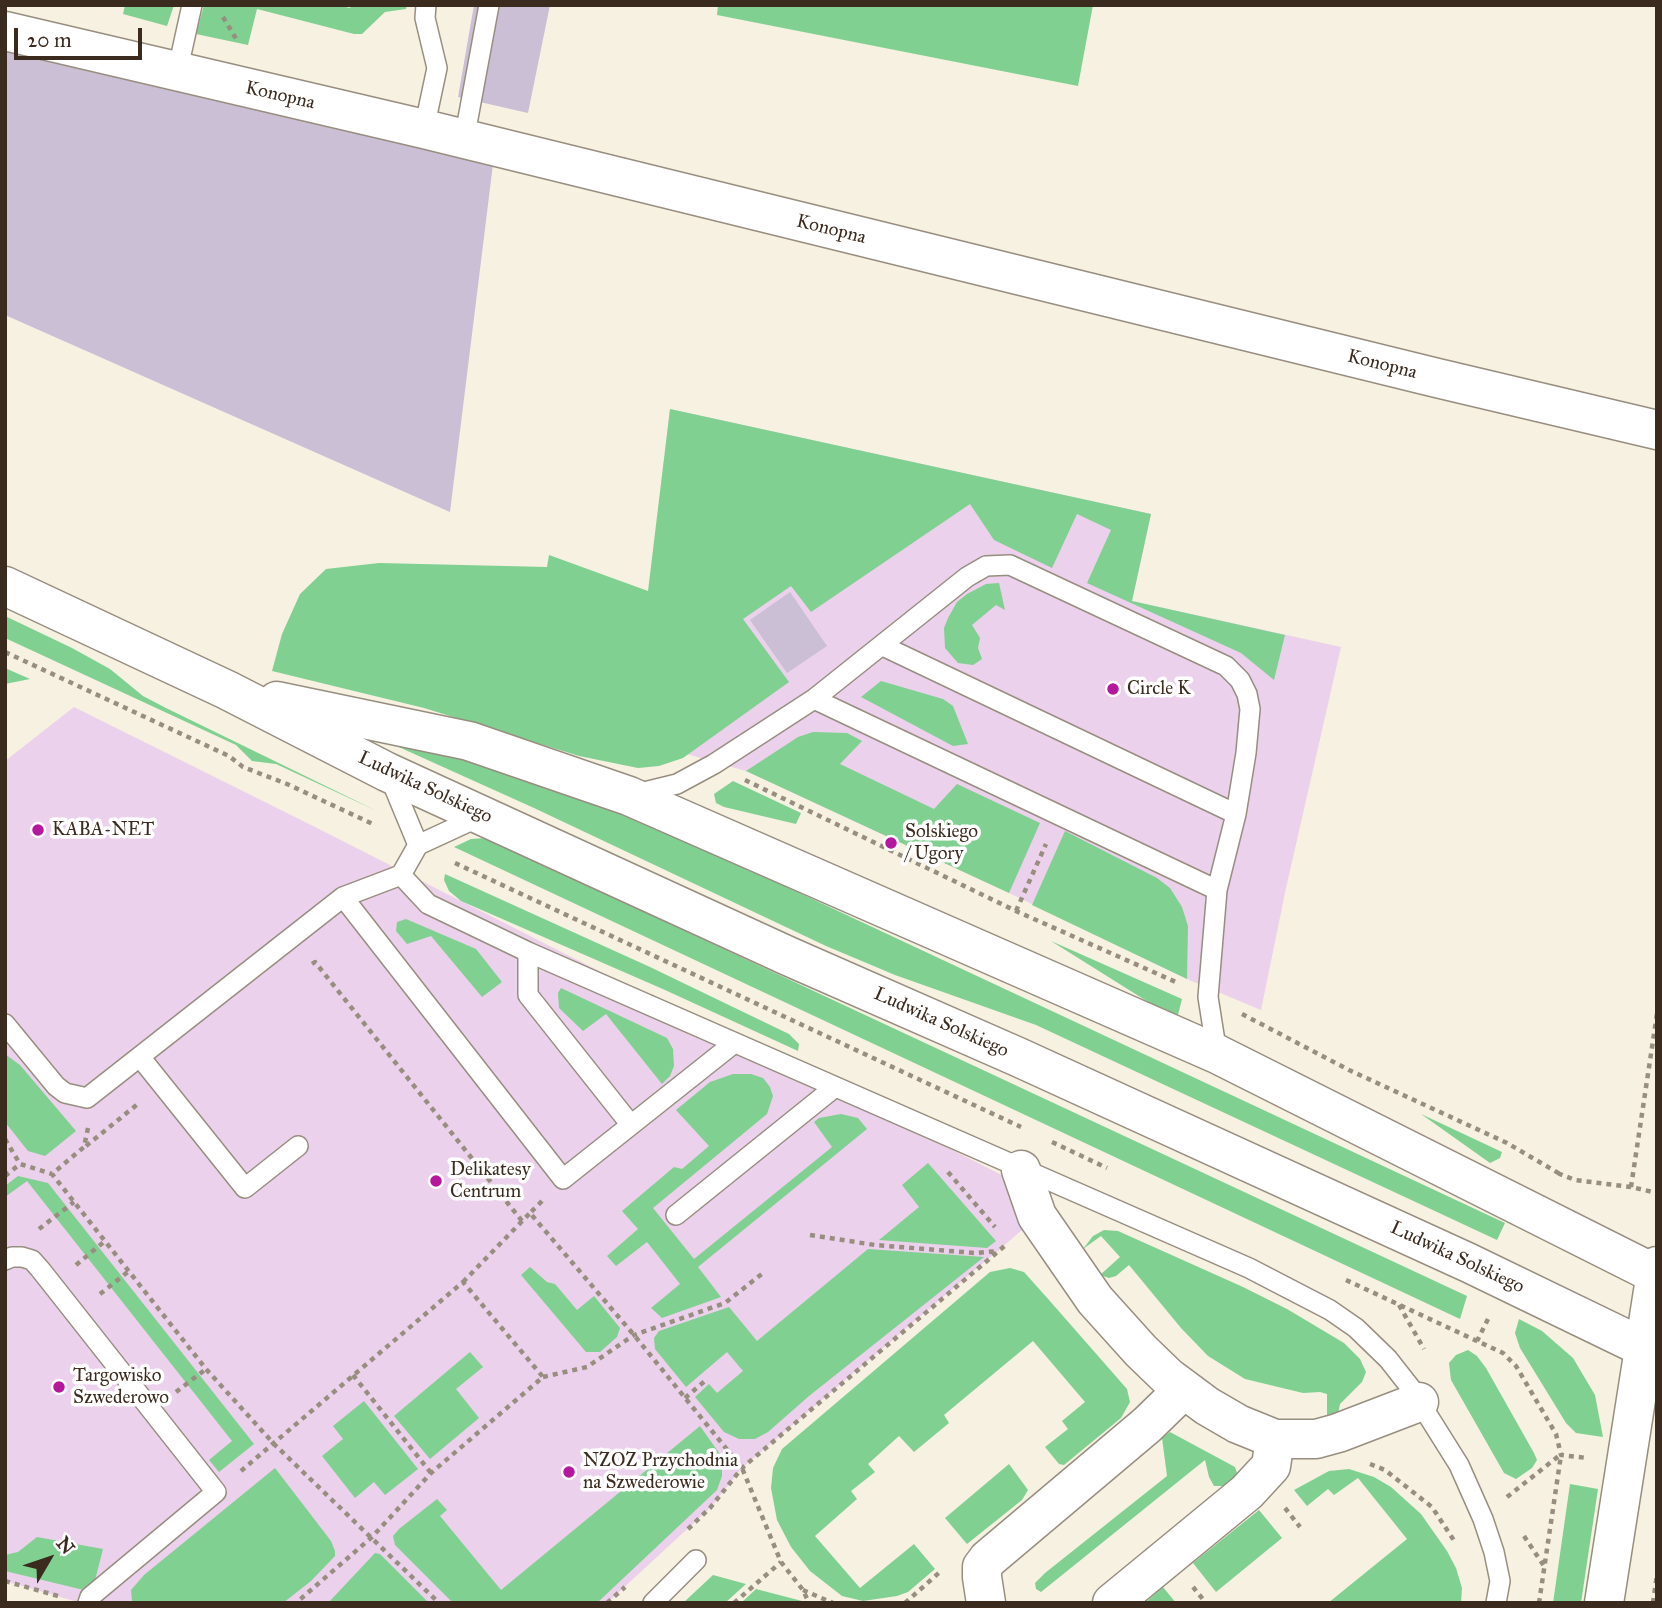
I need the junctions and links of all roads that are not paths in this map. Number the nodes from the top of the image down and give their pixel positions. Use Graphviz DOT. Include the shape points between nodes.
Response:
graph roads {
  1 [pos="192,5"];
  2 [pos="426,5"];
  3 [pos="489,5"];
  4 [pos="5,31"];
  5 [pos="177,73"];
  6 [pos="424,129"];
  7 [pos="464,140"];
  8 [pos="1657,430"];
  9 [pos="5,586"];
  10 [pos="883,646"];
  11 [pos="227,690"];
  12 [pos="814,699"];
  13 [pos="387,772"];
  14 [pos="629,796"];
  15 [pos="1237,814"];
  16 [pos="483,815"];
  17 [pos="418,845"];
  18 [pos="401,875"];
  19 [pos="1217,890"];
  20 [pos="343,897"];
  21 [pos="528,952"];
  22 [pos="5,1024"];
  23 [pos="733,1044"];
  24 [pos="1217,1055"];
  25 [pos="140,1057"];
  26 [pos="835,1087"];
  27 [pos="631,1125"];
  28 [pos="298,1146"];
  29 [pos="1021,1170"];
  30 [pos="676,1215"];
  31 [pos="5,1260"];
  32 [pos="1657,1266"];
  33 [pos="1656,1275"];
  34 [pos="1650,1350"];
  35 [pos="1184,1389"];
  36 [pos="1419,1402"];
  37 [pos="1275,1439"];
  38 [pos="1657,1443"];
  39 [pos="1607,1461"];
  40 [pos="696,1560"];
  41 [pos="89,1603"];
  42 [pos="653,1603"];
  43 [pos="986,1603"];
  44 [pos="1112,1603"];
  45 [pos="1496,1603"];
  46 [pos="1604,1603"];
  1 -- 5 [label="lane"];
  2 -- 6 [label="lane" via="437,68"];
  3 -- 7 [label="lane"];
  4 -- 5 [label="street, Konopna"];
  5 -- 6 [label="street, Konopna"];
  6 -- 7 [label="street, Konopna"];
  7 -- 8 [label="street, Konopna"];
  9 -- 11 [label="street, Ludwika Solskiego"];
  10 -- 12 [label="lane"];
  10 -- 15 [label="lane"];
  10 -- 15 [label="lane" via="967,577 998,564 1010,565 1226,666 1240,680 1250,709"];
  11 -- 13 [label="street, Ludwika Solskiego"];
  11 -- 14 [label="street, Ludwika Solskiego" via="469,741"];
  12 -- 14 [label="lane" via="677,785"];
  12 -- 19 [label="lane"];
  13 -- 16 [label="street, Ludwika Solskiego"];
  13 -- 17 [label="lane"];
  14 -- 24 [label="street, Ludwika Solskiego"];
  15 -- 19 [label="lane"];
  16 -- 17 [label="lane"];
  16 -- 34 [label="street, Ludwika Solskiego" via="1469,1263"];
  17 -- 18 [label="lane"];
  18 -- 20 [label="lane"];
  18 -- 21 [label="lane" via="428,904"];
  19 -- 24 [label="lane" via="1208,996"];
  20 -- 25 [label="lane"];
  20 -- 27 [label="lane" via="563,1180"];
  21 -- 23 [label="lane"];
  21 -- 27 [label="lane" via="528,995"];
  22 -- 25 [label="lane" via="56,1086 76,1097 87,1098"];
  23 -- 26 [label="lane"];
  23 -- 27 [label="lane"];
  24 -- 33 [label="street, Ludwika Solskiego"];
  25 -- 28 [label="lane" via="245,1188"];
  26 -- 29 [label="lane"];
  26 -- 30 [label="lane"];
  29 -- 35 [label="street" via="1037,1216 1085,1287 1141,1350"];
  29 -- 36 [label="lane" via="1249,1268 1330,1310 1376,1346"];
  31 -- 41 [label="lane" via="22,1257 40,1269 216,1492 90,1597"];
  32 -- 33 [label="street"];
  33 -- 34 [label="street"];
  34 -- 39 [label="street"];
  35 -- 37 [label="street" via="1238,1424"];
  35 -- 43 [label="street" via="988,1559 982,1567"];
  36 -- 37 [label="street" via="1327,1436"];
  36 -- 45 [label="lane" via="1459,1465 1483,1519 1500,1581"];
  37 -- 44 [label="street" via="1271,1466 1247,1492"];
  38 -- 39 [label="street"];
  39 -- 46 [label="street"];
  40 -- 42 [label="lane"];
}
